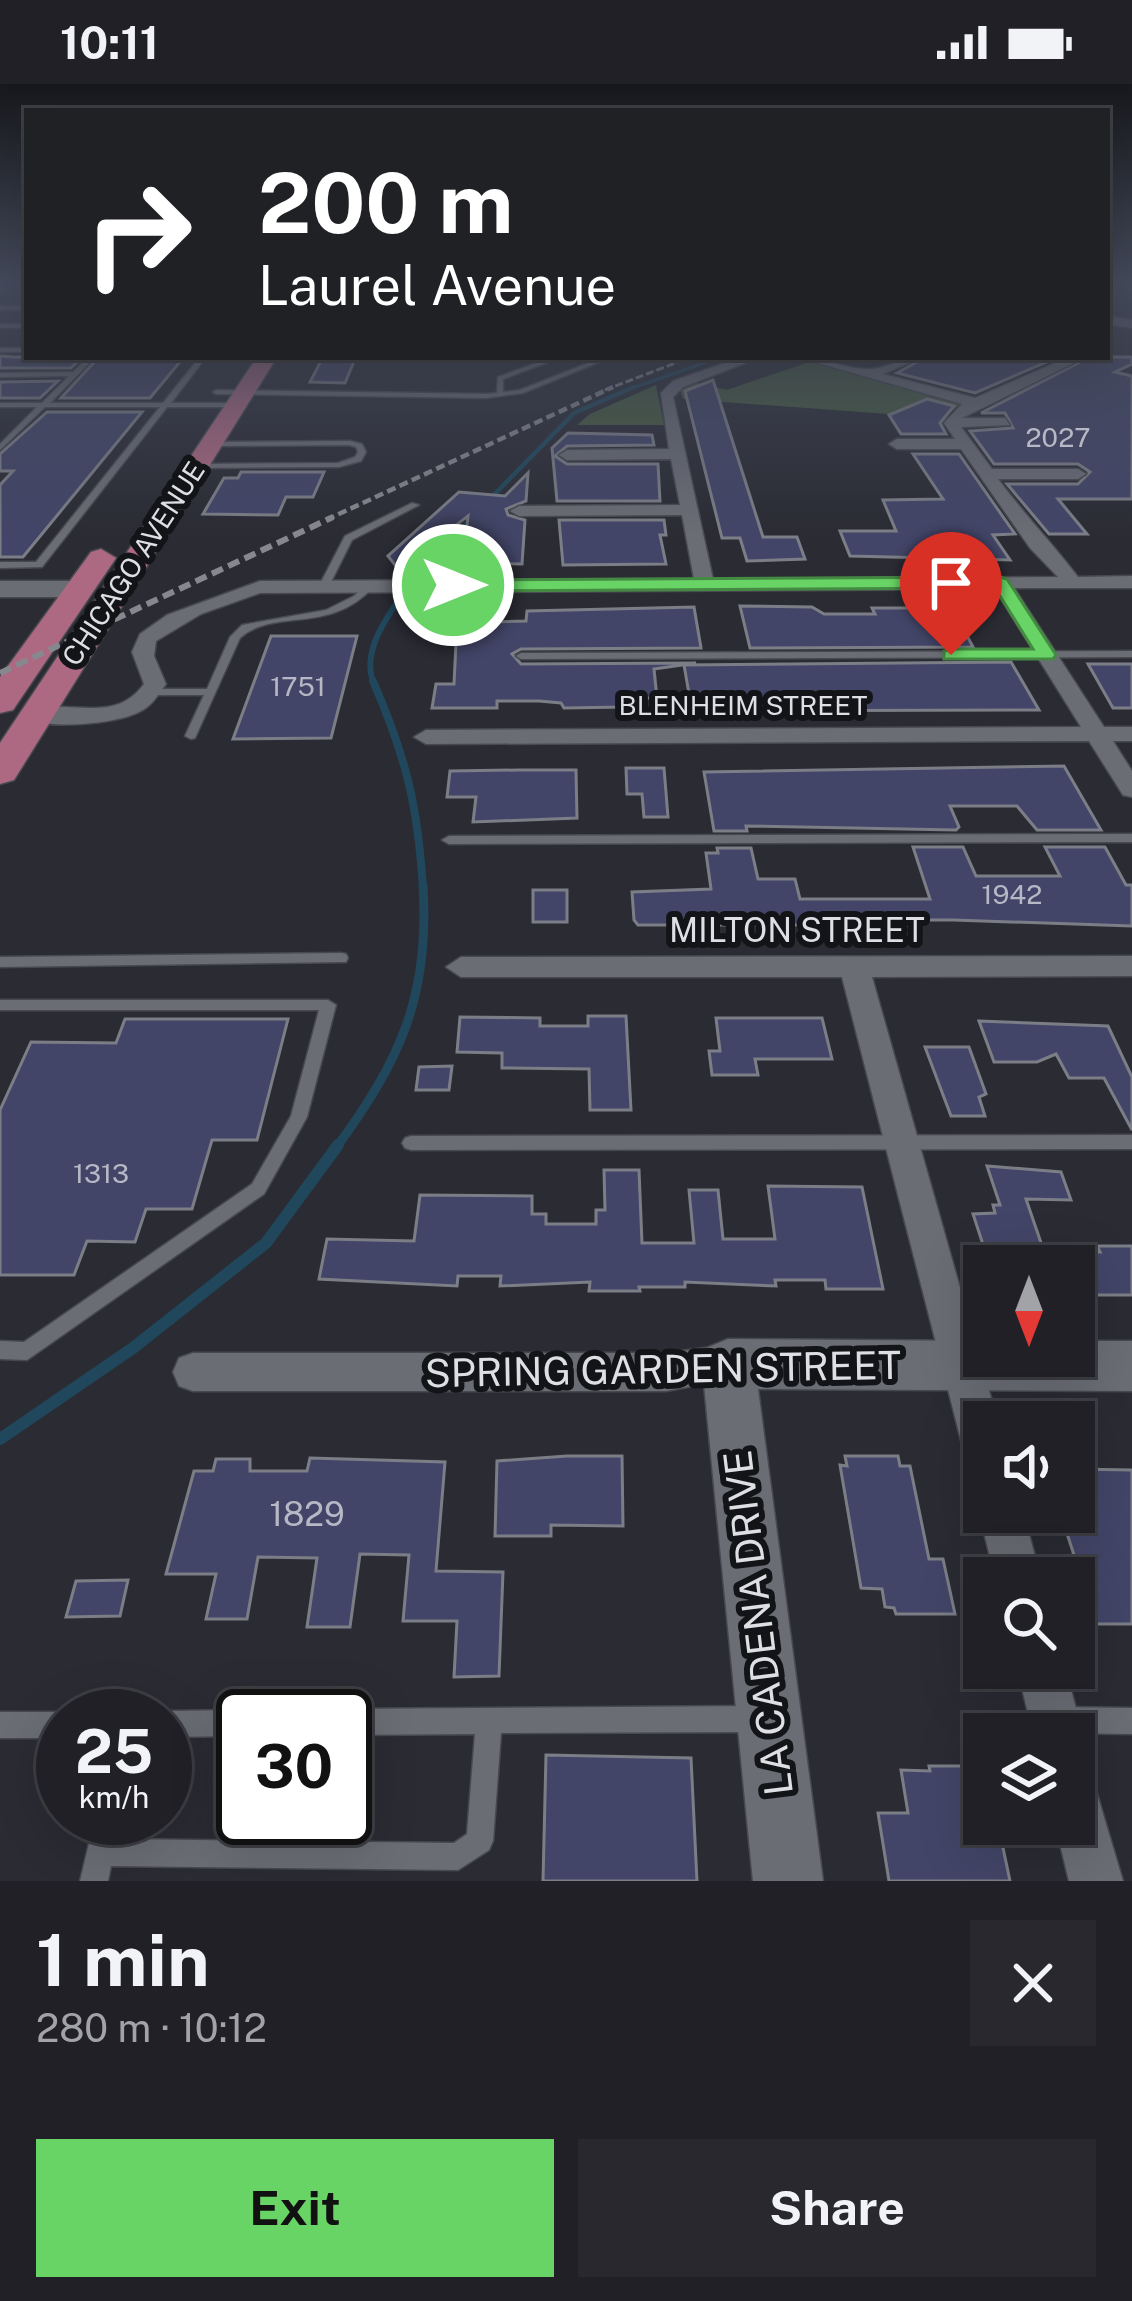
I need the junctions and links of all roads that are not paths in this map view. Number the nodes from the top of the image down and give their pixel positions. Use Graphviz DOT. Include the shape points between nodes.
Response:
graph roads {
  1 [pos="80,369"];
  2 [pos="194,369"];
  3 [pos="237,369"];
  4 [pos="255,369"];
  5 [pos="500,369"];
  6 [pos="526,369"];
  7 [pos="579,369"];
  8 [pos="725,369"];
  9 [pos="846,369"];
  10 [pos="885,369"];
  11 [pos="1053,369"];
  12 [pos="75,374"];
  13 [pos="0,375"];
  14 [pos="869,375"];
  15 [pos="500,378"];
  16 [pos="500,394"];
  17 [pos="226,399"];
  18 [pos="976,403"];
  19 [pos="0,405"];
  20 [pos="44,405"];
  21 [pos="166,405"];
  22 [pos="1005,422"];
  23 [pos="951,423"];
  24 [pos="5,438"];
  25 [pos="897,444"];
  26 [pos="963,444"];
  27 [pos="0,448"];
  28 [pos="678,454"];
  29 [pos="204,455"];
  30 [pos="567,455"];
  31 [pos="986,475"];
  32 [pos="1078,475"];
  33 [pos="144,497"];
  34 [pos="415,505"];
  35 [pos="691,510"];
  36 [pos="519,511"];
  37 [pos="159,524"];
  38 [pos="118,534"];
  39 [pos="0,566"];
  40 [pos="1000,582"];
  41 [pos="1062,582"];
  42 [pos="1132,582"];
  43 [pos="715,584"];
  44 [pos="324,586"];
  45 [pos="369,586"];
  46 [pos="0,589"];
  47 [pos="79,589"];
  48 [pos="1132,654"];
  49 [pos="1046,655"];
  50 [pos="521,656"];
  51 [pos="151,692"];
  52 [pos="211,692"];
  53 [pos="0,702"];
  54 [pos="18,716"];
  55 [pos="1096,734"];
  56 [pos="1132,734"];
  57 [pos="191,736"];
  58 [pos="426,737"];
  59 [pos="0,772"];
  60 [pos="1132,790"];
  61 [pos="1132,838"];
  62 [pos="449,840"];
  63 [pos="341,958"];
  64 [pos="0,962"];
  65 [pos="854,966"];
  66 [pos="1132,966"];
  67 [pos="461,967"];
  68 [pos="0,1005"];
  69 [pos="902,1141"];
  70 [pos="1132,1142"];
  71 [pos="411,1143"];
  72 [pos="0,1350"];
  73 [pos="728,1364"];
  74 [pos="963,1366"];
  75 [pos="1095,1366"];
  76 [pos="1132,1366"];
  77 [pos="193,1372"];
  78 [pos="769,1718"];
  79 [pos="489,1721"];
  80 [pos="1132,1721"];
  81 [pos="372,1722"];
  82 [pos="1095,1724"];
  83 [pos="0,1725"];
  84 [pos="36,1725"];
  85 [pos="102,1845"];
  86 [pos="1087,1845"];
  87 [pos="100,1852"];
  88 [pos="94,1881"];
  89 [pos="788,1881"];
  90 [pos="1096,1881"];
  1 -- 12 [label="lane"];
  2 -- 21 [label="lane"];
  3 -- 17 [label="main road, CHICAGO AVENUE"];
  4 -- 17 [label="main road, CHICAGO AVENUE"];
  5 -- 15 [label="lane"];
  6 -- 15 [label="lane"];
  7 -- 16 [label="lane"];
  8 -- 28 [label="street" via="668,391"];
  9 -- 14 [label="street"];
  10 -- 14 [label="street"];
  11 -- 18 [label="street"];
  12 -- 13 [label="lane"];
  12 -- 20 [label="lane"];
  14 -- 18 [label="street"];
  15 -- 16 [label="lane"];
  16 -- 17 [label="lane"];
  17 -- 21 [label="lane"];
  17 -- 29 [label="main road, CHICAGO AVENUE"];
  17 -- 33 [label="main road, CHICAGO AVENUE"];
  18 -- 23 [label="street"];
  19 -- 20 [label="lane"];
  20 -- 21 [label="lane"];
  20 -- 24 [label="lane"];
  21 -- 39 [label="lane" via="39,566"];
  22 -- 23 [label="street"];
  23 -- 26 [label="street"];
  24 -- 27 [label="lane"];
  25 -- 26 [label="street"];
  26 -- 31 [label="street"];
  28 -- 30 [label="street"];
  28 -- 35 [label="street"];
  29 -- 29 [label="lane" via="339,466 362,452 350,443"];
  29 -- 37 [label="main road, CHICAGO AVENUE"];
  31 -- 32 [label="street"];
  31 -- 41 [label="street" via="1036,544 1032,551"];
  34 -- 44 [label="lane" via="347,538"];
  35 -- 36 [label="street"];
  35 -- 43 [label="street"];
  37 -- 47 [label="main road" via="126,547 98,585"];
  37 -- 54 [label="main road, CHICAGO AVENUE"];
  38 -- 47 [label="main road, CHICAGO AVENUE"];
  40 -- 41 [label="street"];
  40 -- 43 [label="street"];
  40 -- 49 [label="street"];
  41 -- 42 [label="street"];
  43 -- 45 [label="street"];
  44 -- 45 [label="street"];
  44 -- 51 [label="street" via="232,592 156,629 141,651"];
  45 -- 52 [label="lane" via="355,605 338,611 246,627"];
  46 -- 47 [label="street"];
  47 -- 53 [label="main road, CHICAGO AVENUE"];
  48 -- 49 [label="lane"];
  49 -- 50 [label="lane"];
  49 -- 55 [label="street"];
  51 -- 52 [label="lane"];
  51 -- 54 [label="street" via="120,712"];
  52 -- 57 [label="lane"];
  54 -- 59 [label="main road, CHICAGO AVENUE"];
  55 -- 56 [label="street, BLENHEIM STREET"];
  55 -- 58 [label="street, BLENHEIM STREET"];
  55 -- 60 [label="street"];
  61 -- 62 [label="lane"];
  63 -- 64 [label="lane"];
  65 -- 66 [label="street, MILTON STREET"];
  65 -- 67 [label="street, MILTON STREET"];
  65 -- 69 [label="street"];
  68 -- 72 [label="lane" via="328,1005 299,1118 258,1189 27,1352"];
  69 -- 70 [label="lane"];
  69 -- 71 [label="lane"];
  69 -- 74 [label="street"];
  73 -- 74 [label="street, SPRING GARDEN STREET"];
  73 -- 77 [label="street, SPRING GARDEN STREET" via="666,1372"];
  73 -- 78 [label="street, LA CADENA DRIVE"];
  75 -- 76 [label="street, SPRING GARDEN STREET"];
  78 -- 79 [label="lane"];
  78 -- 89 [label="street, LA CADENA DRIVE"];
  79 -- 81 [label="lane"];
  79 -- 87 [label="lane" via="480,1841 458,1857"];
  80 -- 82 [label="lane"];
  83 -- 84 [label="lane"];
  85 -- 87 [label="lane"];
  86 -- 90 [label="street"];
  87 -- 88 [label="lane"];
}
